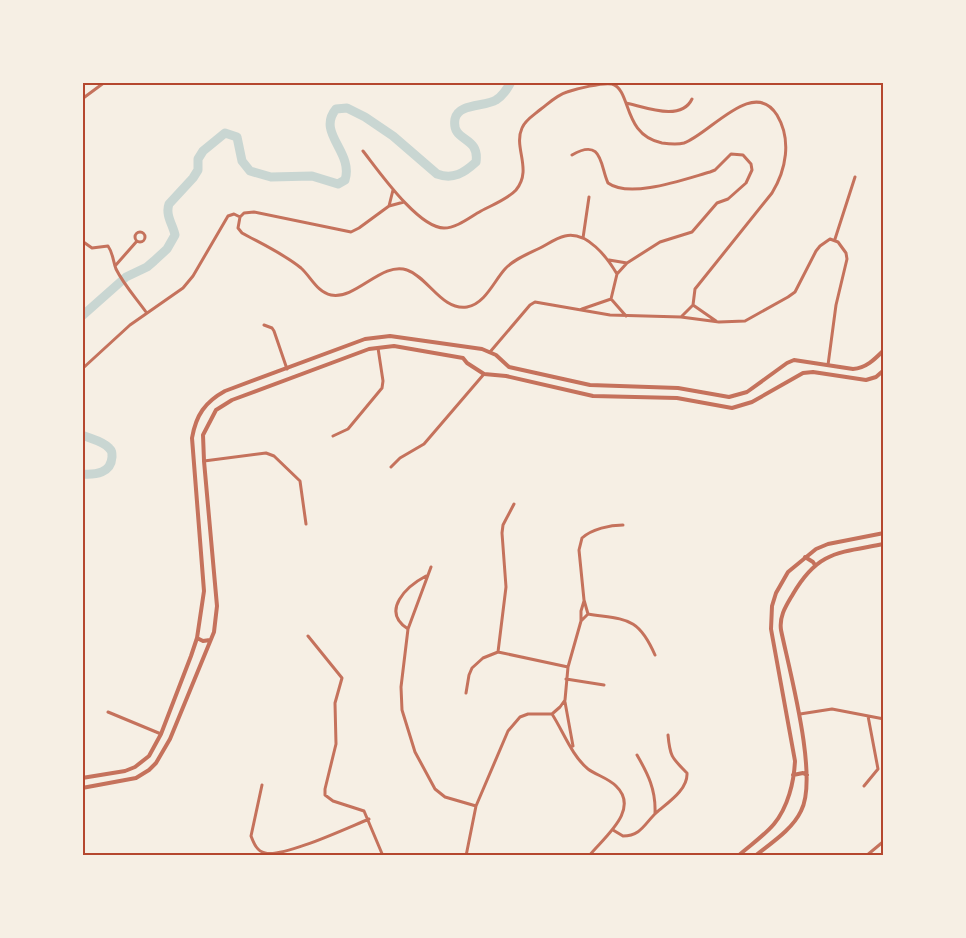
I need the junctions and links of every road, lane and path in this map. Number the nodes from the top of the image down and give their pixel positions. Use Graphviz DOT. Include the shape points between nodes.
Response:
graph roads {
  1 [pos="105,82"];
  2 [pos="591,82"];
  3 [pos="612,83"];
  4 [pos="587,87"];
  5 [pos="82,99"];
  6 [pos="692,99"];
  7 [pos="626,103"];
  8 [pos="363,151"];
  9 [pos="572,155"];
  10 [pos="855,177"];
  11 [pos="393,190"];
  12 [pos="589,197"];
  13 [pos="404,202"];
  14 [pos="389,206"];
  15 [pos="240,217"];
  16 [pos="583,238"];
  17 [pos="835,239"];
  18 [pos="82,241"];
  19 [pos="137,241"];
  20 [pos="609,260"];
  21 [pos="627,263"];
  22 [pos="115,266"];
  23 [pos="617,274"];
  24 [pos="611,299"];
  25 [pos="693,305"];
  26 [pos="580,309"];
  27 [pos="146,312"];
  28 [pos="626,316"];
  29 [pos="681,317"];
  30 [pos="719,322"];
  31 [pos="264,325"];
  32 [pos="378,347"];
  33 [pos="468,348"];
  34 [pos="884,350"];
  35 [pos="490,352"];
  36 [pos="878,356"];
  37 [pos="464,358"];
  38 [pos="884,360"];
  39 [pos="828,365"];
  40 [pos="509,367"];
  41 [pos="82,369"];
  42 [pos="287,369"];
  43 [pos="884,370"];
  44 [pos="484,374"];
  45 [pos="506,376"];
  46 [pos="333,436"];
  47 [pos="204,461"];
  48 [pos="391,467"];
  49 [pos="514,504"];
  50 [pos="306,524"];
  51 [pos="623,525"];
  52 [pos="884,533"];
  53 [pos="884,544"];
  54 [pos="804,556"];
  55 [pos="815,566"];
  56 [pos="431,567"];
  57 [pos="428,575"];
  58 [pos="215,590"];
  59 [pos="204,591"];
  60 [pos="584,600"];
  61 [pos="771,606"];
  62 [pos="588,614"];
  63 [pos="782,615"];
  64 [pos="581,621"];
  65 [pos="408,629"];
  66 [pos="308,636"];
  67 [pos="197,638"];
  68 [pos="210,640"];
  69 [pos="498,652"];
  70 [pos="655,655"];
  71 [pos="568,667"];
  72 [pos="566,679"];
  73 [pos="604,685"];
  74 [pos="466,693"];
  75 [pos="565,700"];
  76 [pos="108,712"];
  77 [pos="552,714"];
  78 [pos="798,715"];
  79 [pos="868,716"];
  80 [pos="884,719"];
  81 [pos="161,734"];
  82 [pos="668,735"];
  83 [pos="573,749"];
  84 [pos="637,755"];
  85 [pos="793,775"];
  86 [pos="807,776"];
  87 [pos="82,778"];
  88 [pos="262,785"];
  89 [pos="864,786"];
  90 [pos="82,788"];
  91 [pos="476,806"];
  92 [pos="655,813"];
  93 [pos="369,819"];
  94 [pos="613,830"];
  95 [pos="777,830"];
  96 [pos="884,841"];
  97 [pos="383,855"];
  98 [pos="466,855"];
  99 [pos="589,855"];
  100 [pos="738,855"];
  101 [pos="755,855"];
  102 [pos="866,855"];
  1 -- 5 [label="street"];
  2 -- 4 [label="street"];
  3 -- 4 [label="street"];
  3 -- 7 [label="street"];
  4 -- 13 [label="street" via="557,97 522,127 523,171 516,190 508,196 444,228 432,225"];
  6 -- 7 [label="street" via="683,110 673,112"];
  7 -- 25 [label="street" via="643,135 674,144 695,137 747,103 765,104 780,121 785,155 779,180 695,289"];
  8 -- 11 [label="street"];
  9 -- 21 [label="street" via="585,150 597,153 608,183 620,189 670,184 710,172 730,154 743,154 751,164 746,183 717,203 692,232 660,242"];
  10 -- 17 [label="street"];
  11 -- 13 [label="street"];
  11 -- 14 [label="street"];
  12 -- 16 [label="street"];
  13 -- 14 [label="street"];
  14 -- 15 [label="street" via="351,232 254,212"];
  15 -- 16 [label="street" via="238,228 242,233 297,265 327,294 344,294 388,271 403,268 454,306 465,308 481,300 514,261 563,237"];
  15 -- 27 [label="street" via="228,216 183,288"];
  16 -- 20 [label="street"];
  17 -- 30 [label="street" via="820,246 800,284 788,297 745,321"];
  17 -- 39 [label="street" via="844,247 847,260"];
  18 -- 22 [label="street" via="93,248 108,246"];
  19 -- 22 [label="street"];
  20 -- 21 [label="street"];
  20 -- 23 [label="street"];
  21 -- 23 [label="street"];
  22 -- 27 [label="street"];
  23 -- 24 [label="street"];
  24 -- 26 [label="street"];
  24 -- 28 [label="street"];
  25 -- 29 [label="street"];
  25 -- 30 [label="street"];
  26 -- 28 [label="street"];
  26 -- 35 [label="street" via="535,302"];
  27 -- 41 [label="street"];
  28 -- 29 [label="street"];
  29 -- 30 [label="street"];
  31 -- 42 [label="street" via="274,331"];
  32 -- 37 [label="street" via="394,346"];
  32 -- 46 [label="street" via="382,388 348,429"];
  32 -- 47 [label="street" via="224,404 216,410 203,435"];
  33 -- 35 [label="street"];
  33 -- 37 [label="street"];
  33 -- 42 [label="street" via="383,336 365,339"];
  34 -- 36 [label="street"];
  35 -- 40 [label="street"];
  36 -- 38 [label="street"];
  36 -- 39 [label="street" via="860,369"];
  37 -- 44 [label="street"];
  39 -- 40 [label="street" via="794,360 747,392 729,397 678,388 600,387"];
  40 -- 45 [label="street"];
  42 -- 59 [label="street" via="216,397 199,414 194,426 192,447"];
  43 -- 45 [label="street" via="866,380 803,373 752,402 732,408 677,398 593,396"];
  44 -- 45 [label="street"];
  44 -- 48 [label="street" via="424,444"];
  47 -- 50 [label="street" via="266,453 274,456 302,484"];
  47 -- 58 [label="street"];
  49 -- 69 [label="street" via="503,525 506,587"];
  51 -- 60 [label="street" via="593,531 582,538 579,550"];
  52 -- 54 [label="street" via="828,544"];
  53 -- 55 [label="street" via="834,554"];
  54 -- 55 [label="street"];
  54 -- 61 [label="street" via="788,572"];
  55 -- 63 [label="street"];
  56 -- 57 [label="street"];
  57 -- 65 [label="street"];
  57 -- 65 [label="street" via="406,588 399,600 397,616"];
  58 -- 59 [label="street"];
  58 -- 68 [label="street" via="217,615"];
  59 -- 67 [label="street"];
  60 -- 62 [label="street"];
  60 -- 64 [label="street"];
  61 -- 63 [label="street"];
  61 -- 85 [label="street" via="771,629 795,761"];
  62 -- 64 [label="street"];
  62 -- 70 [label="street" via="633,623 645,634"];
  63 -- 78 [label="street" via="781,630"];
  64 -- 71 [label="street"];
  65 -- 91 [label="street" via="401,687 408,734 435,789"];
  66 -- 93 [label="street" via="342,678 335,703 336,744 325,795 364,811"];
  67 -- 68 [label="street"];
  67 -- 81 [label="street"];
  68 -- 90 [label="street" via="156,763 136,778"];
  69 -- 71 [label="street"];
  69 -- 74 [label="street" via="472,668"];
  71 -- 72 [label="street"];
  72 -- 73 [label="street"];
  72 -- 75 [label="street"];
  75 -- 77 [label="street"];
  75 -- 83 [label="street"];
  76 -- 81 [label="street"];
  77 -- 83 [label="street"];
  77 -- 91 [label="street" via="528,714 513,724"];
  78 -- 79 [label="street" via="832,709"];
  78 -- 86 [label="street"];
  79 -- 80 [label="street"];
  79 -- 89 [label="street" via="878,769"];
  81 -- 87 [label="street" via="149,756 135,767"];
  82 -- 92 [label="street" via="670,754 687,778 676,795"];
  83 -- 94 [label="street" via="587,768 617,786 622,794 622,815"];
  84 -- 92 [label="street" via="652,782"];
  85 -- 86 [label="street"];
  85 -- 95 [label="street"];
  86 -- 95 [label="street" via="801,812"];
  88 -- 93 [label="street" via="251,836 265,853 284,852"];
  91 -- 98 [label="street"];
  92 -- 94 [label="street" via="633,835 623,836"];
  93 -- 97 [label="street"];
  94 -- 99 [label="street"];
  95 -- 100 [label="street"];
  95 -- 101 [label="street"];
  96 -- 102 [label="street"];
}
